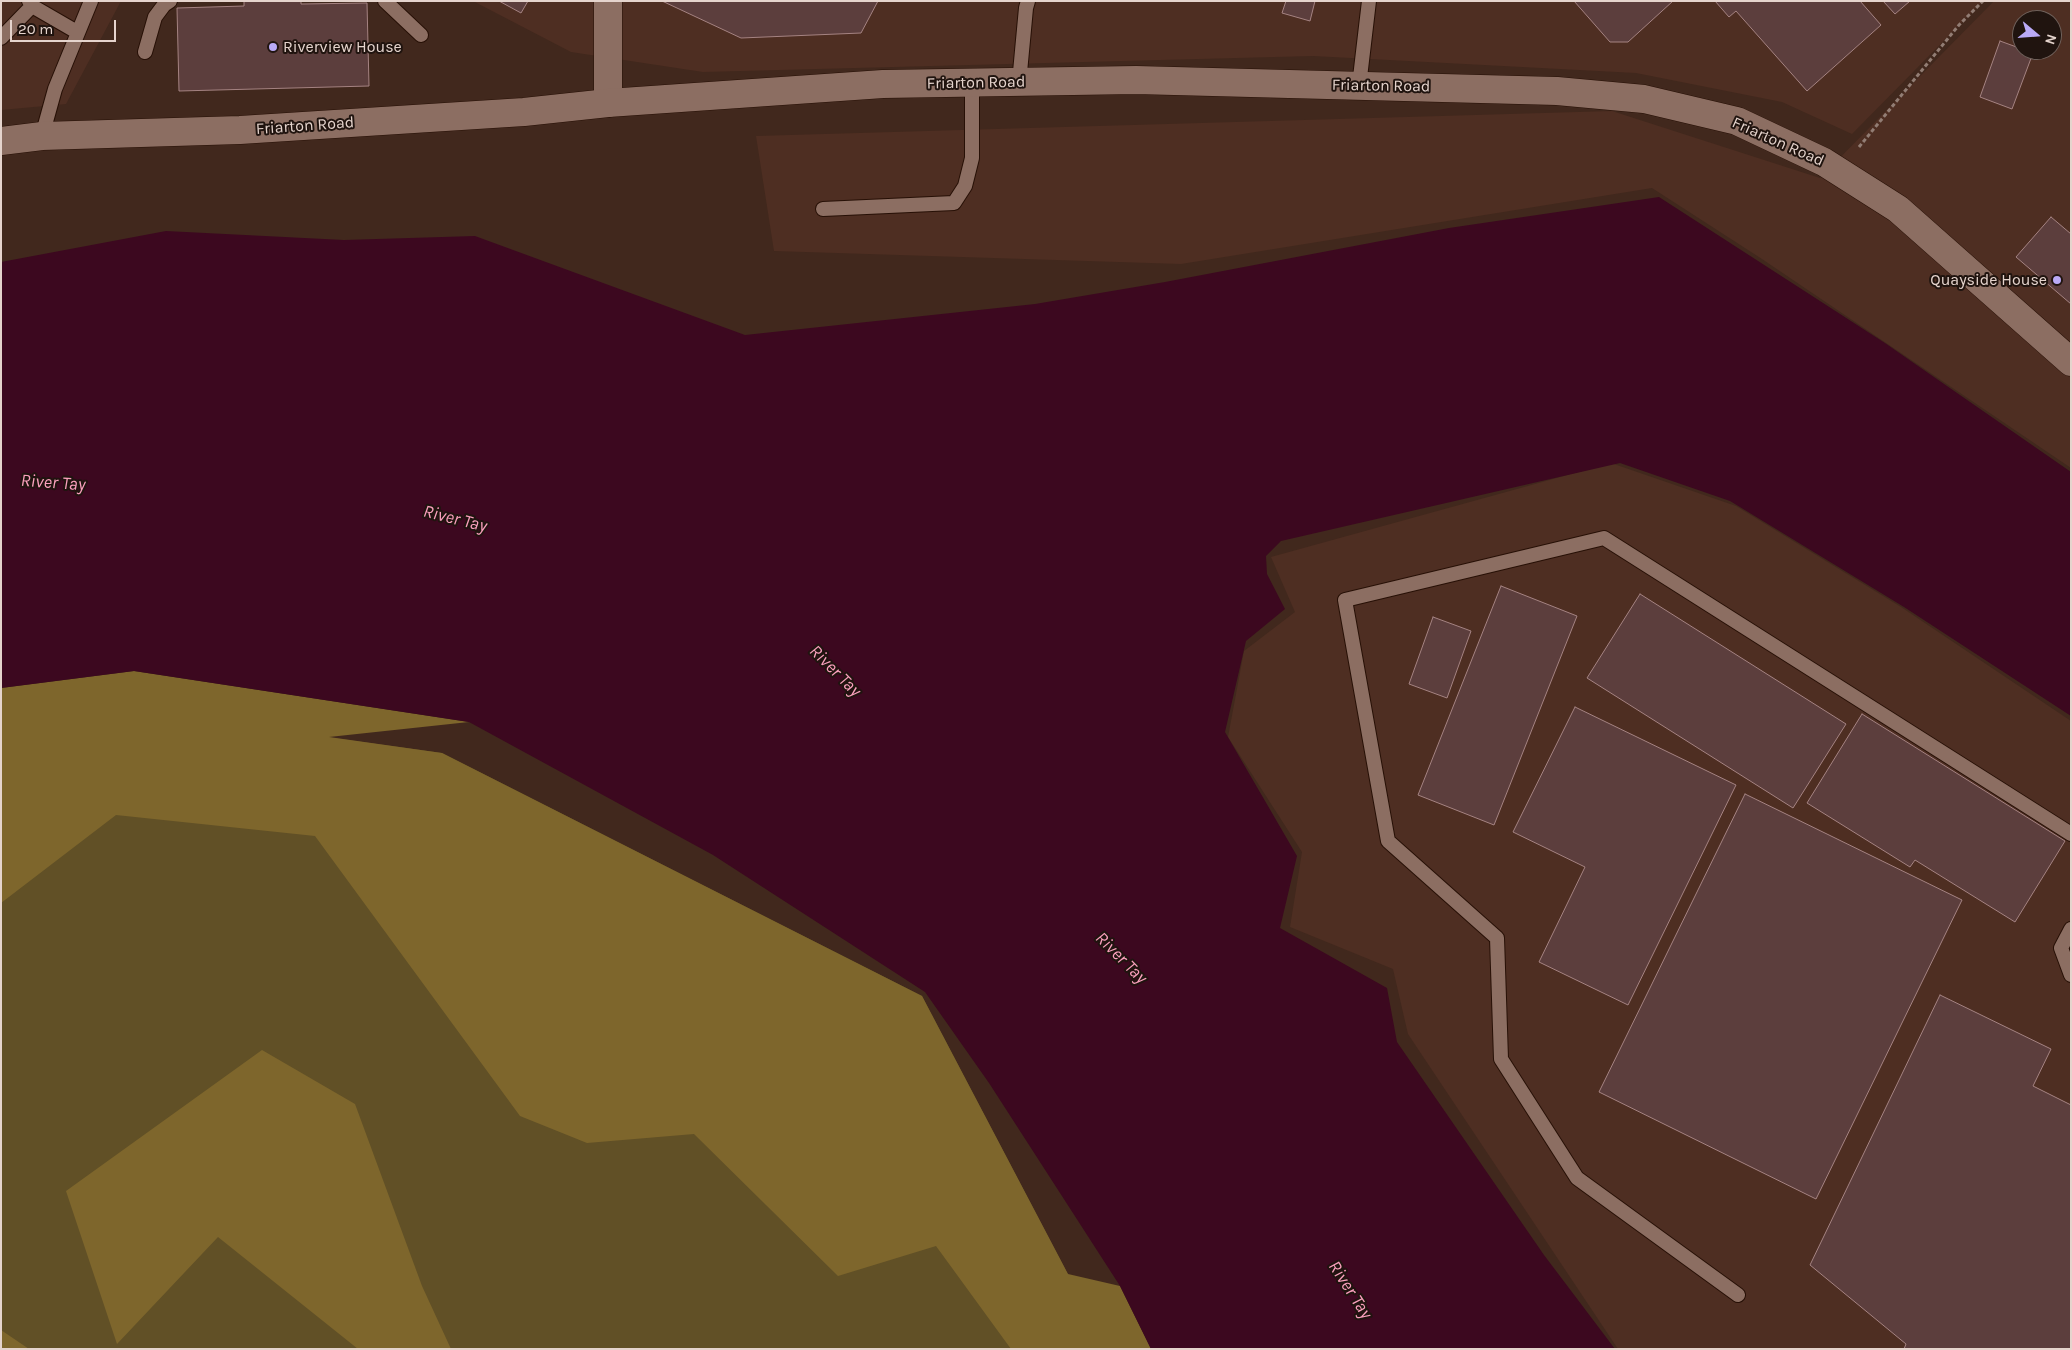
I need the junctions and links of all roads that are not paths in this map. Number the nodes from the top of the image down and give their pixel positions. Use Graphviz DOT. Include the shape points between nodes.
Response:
graph roads {
  1 [pos="91,1"];
  2 [pos="170,1"];
  3 [pos="384,1"];
  4 [pos="608,1"];
  5 [pos="1028,1"];
  6 [pos="1369,1"];
  7 [pos="31,3"];
  8 [pos="77,32"];
  9 [pos="420,35"];
  10 [pos="1,38"];
  11 [pos="145,52"];
  12 [pos="972,83"];
  13 [pos="1019,83"];
  14 [pos="1359,86"];
  15 [pos="608,103"];
  16 [pos="42,136"];
  17 [pos="1,140"];
  18 [pos="823,209"];
  19 [pos="2071,362"];
  20 [pos="2071,834"];
  21 [pos="2071,929"];
  22 [pos="2071,976"];
  23 [pos="1738,1295"];
  1 -- 8 [label="lane"];
  2 -- 11 [label="lane" via="155,16"];
  3 -- 9 [label="lane"];
  4 -- 15 [label="street"];
  5 -- 13 [label="lane"];
  6 -- 14 [label="lane"];
  7 -- 8 [label="lane"];
  7 -- 10 [label="lane"];
  8 -- 16 [label="lane" via="55,89"];
  12 -- 13 [label="street, Friarton Road"];
  12 -- 15 [label="street, Friarton Road" via="883,84"];
  12 -- 18 [label="lane" via="972,158 965,186 954,203"];
  13 -- 14 [label="street, Friarton Road" via="1136,80"];
  14 -- 19 [label="street, Friarton Road" via="1557,90 1644,99 1737,121 1824,162 1898,209"];
  15 -- 16 [label="street, Friarton Road" via="524,112 240,130"];
  16 -- 17 [label="street, Friarton Road"];
  20 -- 23 [label="lane" via="1604,538 1345,600 1388,841 1497,938 1501,1059 1577,1178"];
  21 -- 22 [label="lane" via="2060,948"];
}
